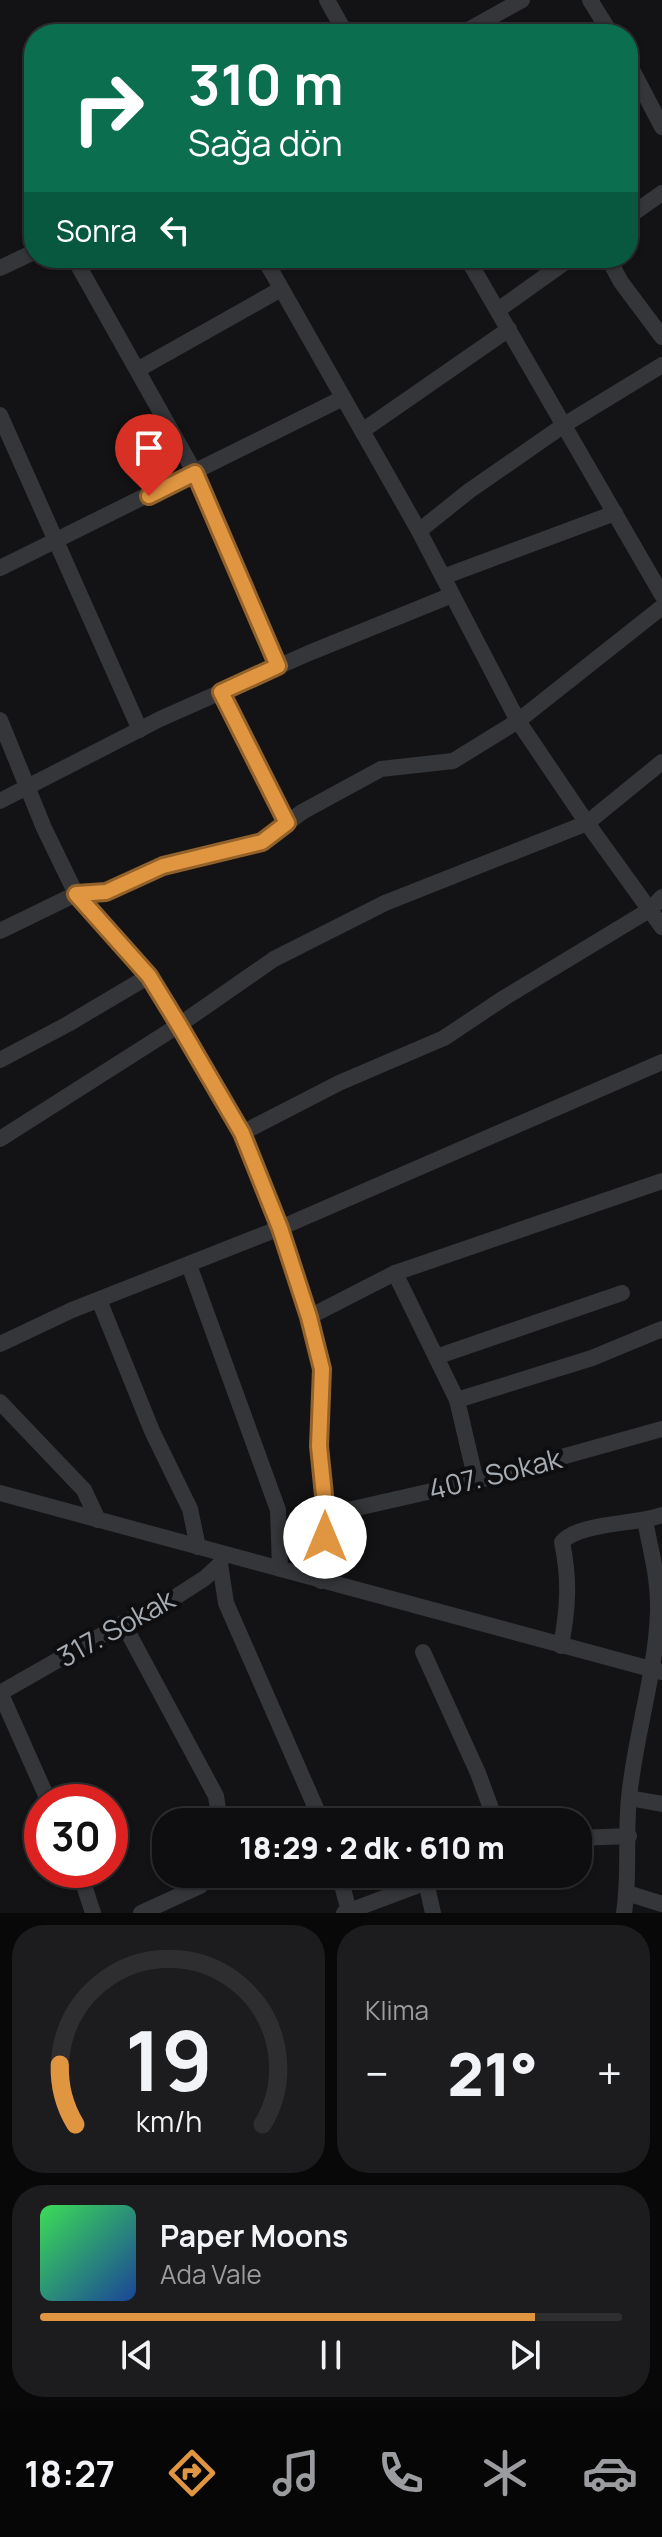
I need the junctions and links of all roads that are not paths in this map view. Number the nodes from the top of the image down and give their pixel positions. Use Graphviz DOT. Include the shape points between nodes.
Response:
graph roads {
  1 [pos="327,0"];
  2 [pos="522,0"];
  3 [pos="590,0"];
  4 [pos="340,24"];
  5 [pos="479,24"];
  6 [pos="605,24"];
  7 [pos="638,81"];
  8 [pos="662,127"];
  9 [pos="662,193"];
  10 [pos="638,210"];
  11 [pos="24,257"];
  12 [pos="0,268"];
  13 [pos="80,268"];
  14 [pos="269,268"];
  15 [pos="473,268"];
  16 [pos="557,268"];
  17 [pos="613,268"];
  18 [pos="281,289"];
  19 [pos="498,310"];
  20 [pos="509,329"];
  21 [pos="662,337"];
  22 [pos="662,365"];
  23 [pos="139,369"];
  24 [pos="343,398"];
  25 [pos="1,420"];
  26 [pos="564,425"];
  27 [pos="362,431"];
  28 [pos="195,473"];
  29 [pos="615,513"];
  30 [pos="419,531"];
  31 [pos="56,541"];
  32 [pos="0,568"];
  33 [pos="443,577"];
  34 [pos="452,595"];
  35 [pos="662,595"];
  36 [pos="662,607"];
  37 [pos="278,666"];
  38 [pos="221,692"];
  39 [pos="0,720"];
  40 [pos="518,721"];
  41 [pos="140,730"];
  42 [pos="662,762"];
  43 [pos="28,788"];
  44 [pos="0,801"];
  45 [pos="287,823"];
  46 [pos="587,823"];
  47 [pos="76,894"];
  48 [pos="657,903"];
  49 [pos="662,927"];
  50 [pos="0,931"];
  51 [pos="149,976"];
  52 [pos="179,1025"];
  53 [pos="0,1060"];
  54 [pos="662,1062"];
  55 [pos="242,1133"];
  56 [pos="0,1139"];
  57 [pos="662,1181"];
  58 [pos="280,1228"];
  59 [pos="189,1265"];
  60 [pos="395,1273"];
  61 [pos="622,1293"];
  62 [pos="99,1300"];
  63 [pos="309,1317"];
  64 [pos="662,1329"];
  65 [pos="0,1344"];
  66 [pos="436,1357"];
  67 [pos="457,1400"];
  68 [pos="0,1402"];
  69 [pos="662,1429"];
  70 [pos="476,1481"];
  71 [pos="0,1493"];
  72 [pos="326,1515"];
  73 [pos="662,1515"];
  74 [pos="98,1520"];
  75 [pos="645,1521"];
  76 [pos="198,1547"];
  77 [pos="221,1559"];
  78 [pos="280,1569"];
  79 [pos="321,1581"];
  80 [pos="123,1623"];
  81 [pos="561,1646"];
  82 [pos="423,1652"];
  83 [pos="657,1671"];
  84 [pos="0,1692"];
  85 [pos="41,1784"];
  86 [pos="629,1798"];
  87 [pos="662,1804"];
  88 [pos="218,1808"];
  89 [pos="316,1808"];
  90 [pos="491,1808"];
  91 [pos="629,1836"];
  92 [pos="592,1837"];
  93 [pos="85,1888"];
  94 [pos="196,1888"];
  95 [pos="342,1888"];
  96 [pos="410,1888"];
  97 [pos="427,1888"];
  98 [pos="627,1893"];
  99 [pos="662,1904"];
  100 [pos="346,1912"];
  101 [pos="93,1913"];
  102 [pos="141,1913"];
  103 [pos="433,1913"];
  104 [pos="624,1913"];
  1 -- 4 [label="street"];
  2 -- 5 [label="street"];
  3 -- 6 [label="street"];
  7 -- 8 [label="street"];
  9 -- 10 [label="street"];
  11 -- 12 [label="street"];
  13 -- 23 [label="street"];
  14 -- 18 [label="street"];
  15 -- 19 [label="street"];
  16 -- 19 [label="street"];
  17 -- 21 [label="street"];
  18 -- 23 [label="street"];
  18 -- 24 [label="street"];
  19 -- 20 [label="street"];
  20 -- 26 [label="street"];
  20 -- 27 [label="street"];
  22 -- 26 [label="street"];
  23 -- 28 [label="street"];
  24 -- 27 [label="street"];
  24 -- 28 [label="street"];
  25 -- 31 [label="street"];
  26 -- 29 [label="street"];
  26 -- 30 [label="street"];
  27 -- 30 [label="street"];
  28 -- 31 [label="street"];
  28 -- 37 [label="street"];
  29 -- 33 [label="street"];
  29 -- 35 [label="street"];
  30 -- 33 [label="street"];
  31 -- 32 [label="street"];
  31 -- 41 [label="street"];
  33 -- 34 [label="street"];
  34 -- 37 [label="street"];
  34 -- 40 [label="street"];
  36 -- 40 [label="street"];
  37 -- 38 [label="street"];
  38 -- 41 [label="street"];
  38 -- 45 [label="street"];
  39 -- 43 [label="street"];
  40 -- 45 [label="street" via="453,761 381,769"];
  40 -- 46 [label="street"];
  41 -- 43 [label="street"];
  42 -- 46 [label="street"];
  43 -- 44 [label="street"];
  43 -- 47 [label="street"];
  45 -- 47 [label="street" via="262,842 163,866 106,892"];
  46 -- 48 [label="street"];
  46 -- 52 [label="street" via="385,903 274,959"];
  47 -- 50 [label="street"];
  47 -- 51 [label="street"];
  48 -- 49 [label="street"];
  48 -- 55 [label="street" via="444,1038"];
  51 -- 52 [label="street"];
  51 -- 53 [label="street"];
  52 -- 55 [label="street"];
  52 -- 56 [label="street"];
  54 -- 58 [label="street"];
  55 -- 58 [label="street"];
  57 -- 60 [label="street"];
  58 -- 59 [label="street"];
  58 -- 63 [label="street"];
  59 -- 62 [label="street"];
  59 -- 78 [label="street" via="278,1510"];
  60 -- 63 [label="street"];
  60 -- 66 [label="street"];
  61 -- 66 [label="street"];
  62 -- 65 [label="street"];
  62 -- 76 [label="street" via="190,1509"];
  63 -- 72 [label="street" via="322,1369 319,1446"];
  64 -- 67 [label="street" via="592,1358"];
  66 -- 67 [label="street"];
  67 -- 70 [label="street"];
  68 -- 74 [label="street" via="84,1490"];
  69 -- 70 [label="street, 407. Sokak"];
  70 -- 72 [label="street, 407. Sokak"];
  71 -- 74 [label="street"];
  72 -- 79 [label="street"];
  73 -- 75 [label="street"];
  74 -- 76 [label="street"];
  75 -- 81 [label="street" via="585,1530 562,1542 569,1602"];
  75 -- 83 [label="street" via="657,1579"];
  76 -- 77 [label="street"];
  77 -- 78 [label="street"];
  77 -- 80 [label="street, 317. Sokak" via="174,1598"];
  77 -- 89 [label="street" via="226,1603"];
  78 -- 79 [label="street"];
  79 -- 81 [label="street"];
  80 -- 84 [label="street, 317. Sokak"];
  80 -- 88 [label="street"];
  81 -- 83 [label="street"];
  82 -- 90 [label="street"];
  83 -- 86 [label="street"];
  84 -- 85 [label="street"];
  86 -- 87 [label="street"];
  86 -- 91 [label="street"];
  91 -- 92 [label="street"];
  91 -- 98 [label="street"];
  93 -- 101 [label="street"];
  94 -- 102 [label="street"];
  95 -- 100 [label="street"];
  96 -- 100 [label="street"];
  97 -- 103 [label="street"];
  98 -- 99 [label="street"];
  98 -- 104 [label="street"];
}
